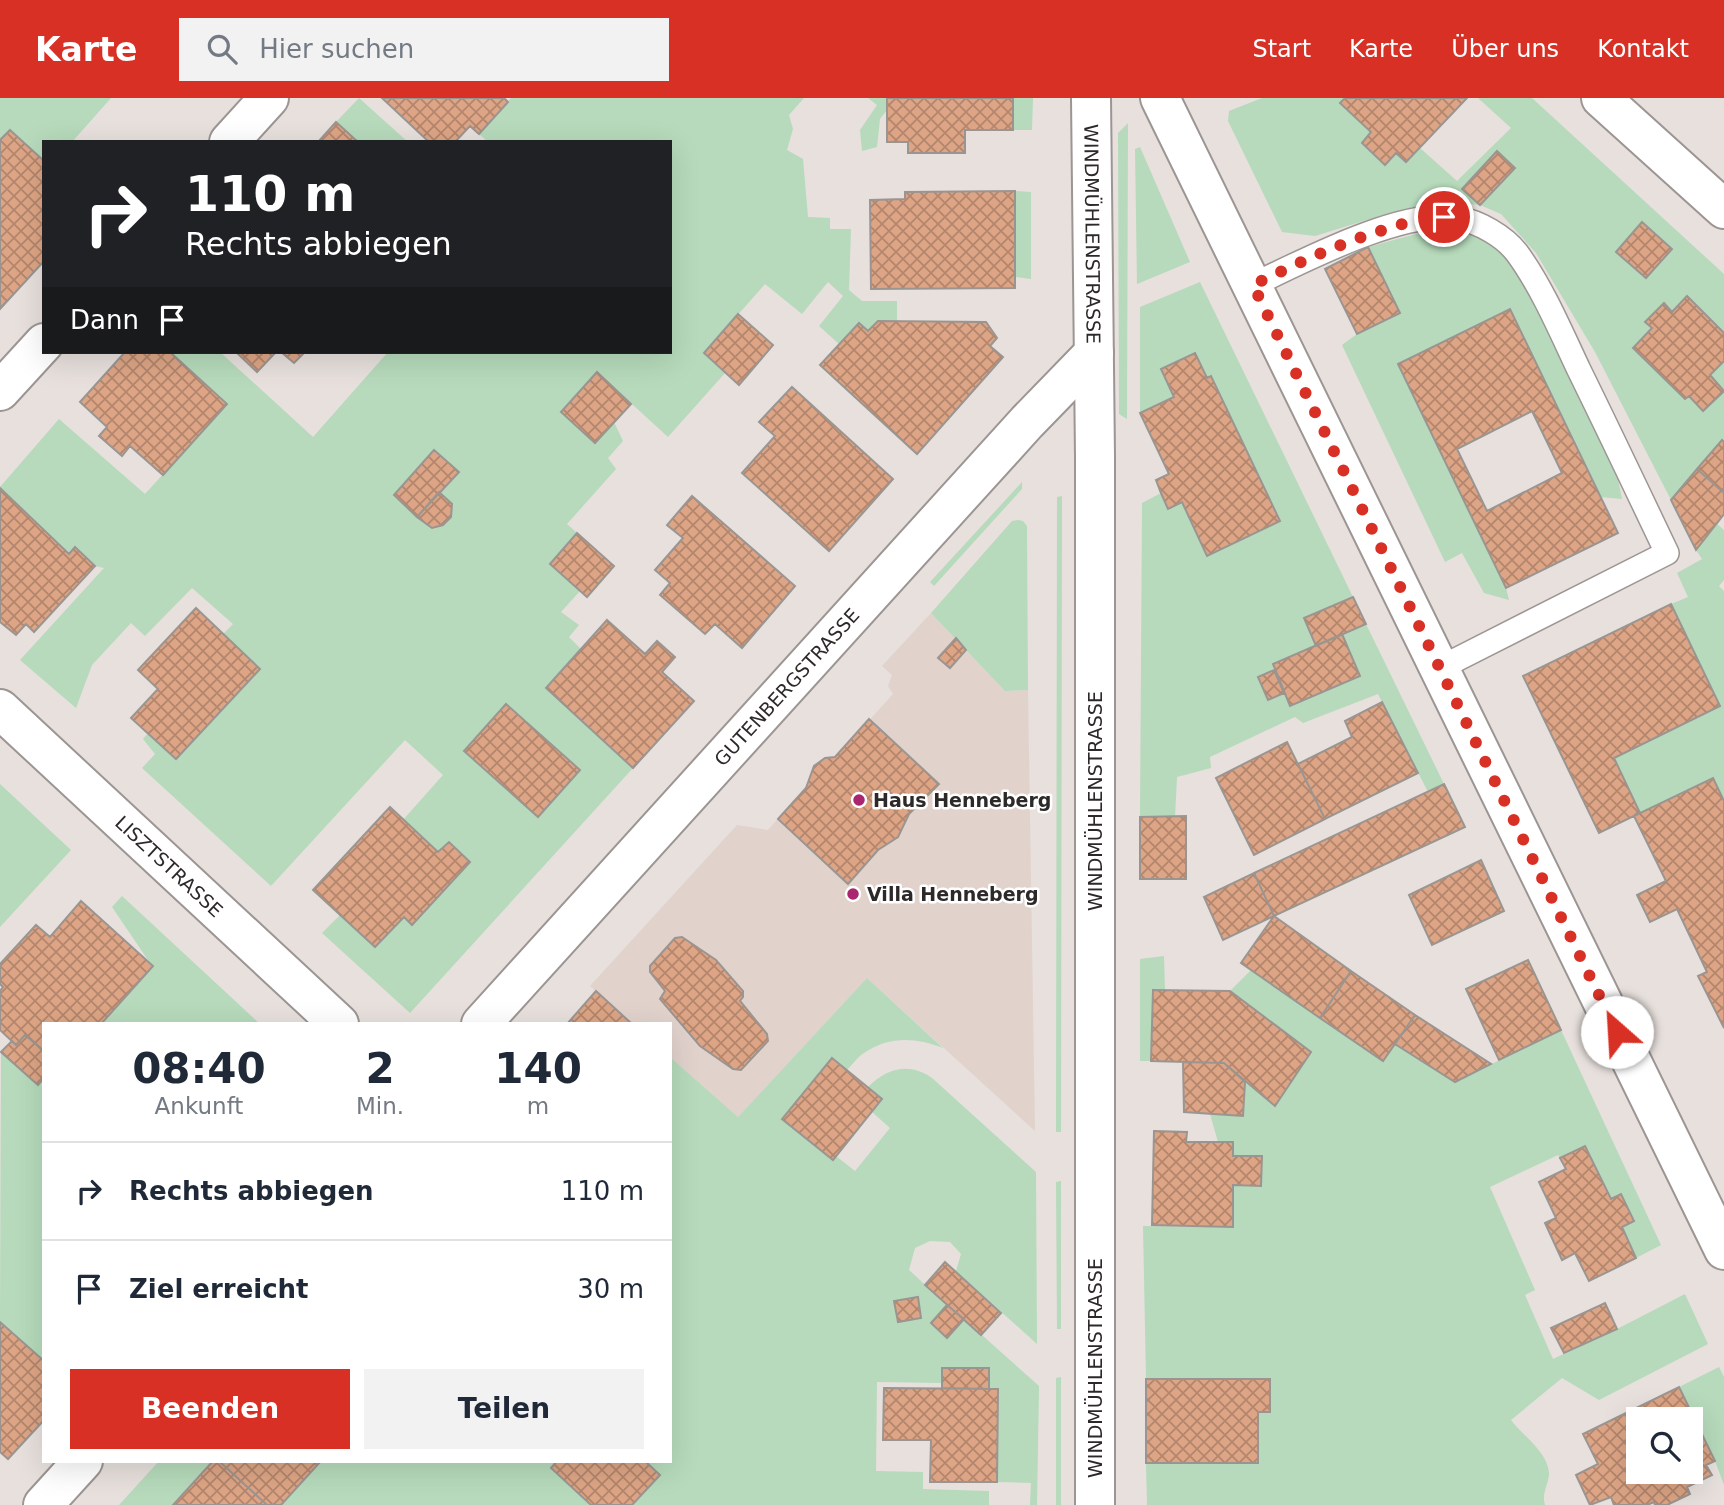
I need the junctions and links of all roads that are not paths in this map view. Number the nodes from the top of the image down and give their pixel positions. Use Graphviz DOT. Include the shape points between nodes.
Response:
graph roads {
  1 [pos="269,98"];
  2 [pos="1091,98"];
  3 [pos="1160,98"];
  4 [pos="1601,98"];
  5 [pos="231,140"];
  6 [pos="1724,209"];
  7 [pos="1253,285"];
  8 [pos="42,345"];
  9 [pos="1094,354"];
  10 [pos="0,391"];
  11 [pos="1438,669"];
  12 [pos="0,709"];
  13 [pos="337,1022"];
  14 [pos="483,1022"];
  15 [pos="1724,1250"];
  16 [pos="81,1463"];
  17 [pos="43,1505"];
  18 [pos="1095,1505"];
  1 -- 5 [label="street"];
  2 -- 9 [label="street, WINDMÜHLENSTRASSE"];
  3 -- 7 [label="street"];
  4 -- 6 [label="street"];
  7 -- 11 [label="street"];
  7 -- 11 [label="lane" via="1360,236 1429,217 1459,218 1492,232 1516,252 1553,315 1667,553"];
  8 -- 10 [label="street"];
  9 -- 14 [label="street, GUTENBERGSTRASSE" via="1027,422"];
  9 -- 18 [label="street, WINDMÜHLENSTRASSE"];
  11 -- 15 [label="street"];
  12 -- 13 [label="street, LISZTSTRASSE"];
  16 -- 17 [label="street"];
}
